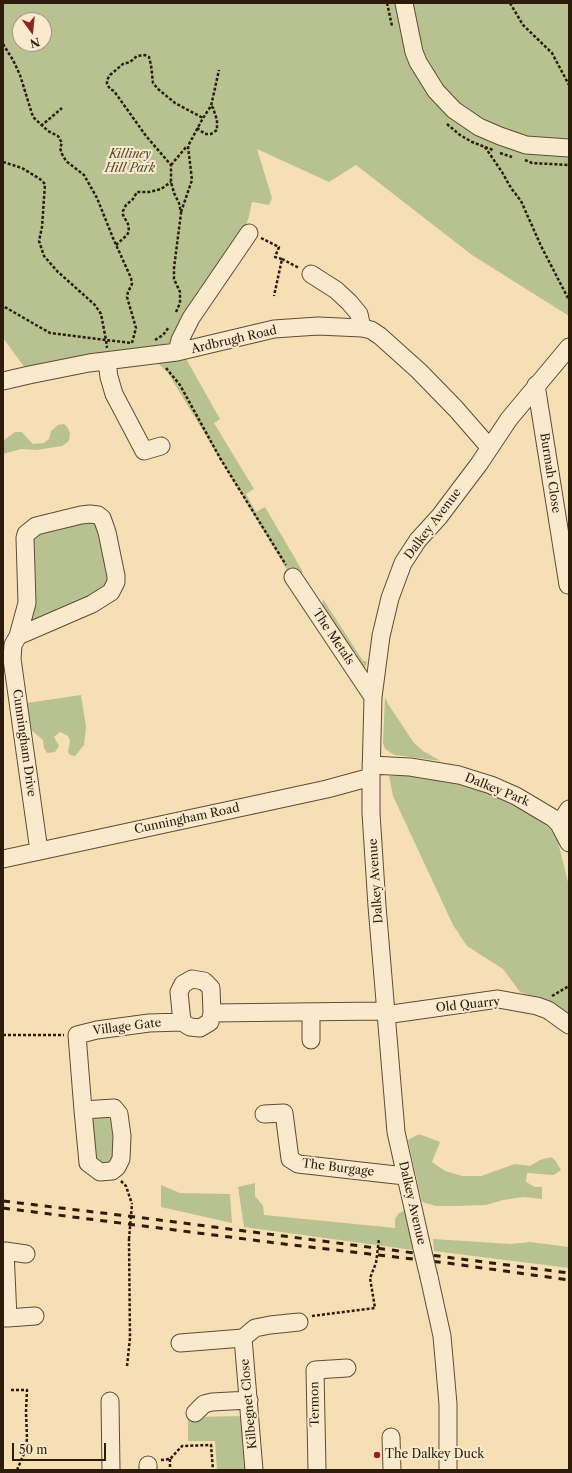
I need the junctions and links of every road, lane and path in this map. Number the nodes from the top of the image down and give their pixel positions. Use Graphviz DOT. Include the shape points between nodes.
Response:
graph roads {
  1 [pos="404,3"];
  2 [pos="510,3"];
  3 [pos="3,44"];
  4 [pos="219,70"];
  5 [pos="569,85"];
  6 [pos="211,106"];
  7 [pos="62,108"];
  8 [pos="203,118"];
  9 [pos="41,126"];
  10 [pos="197,128"];
  11 [pos="188,146"];
  12 [pos="485,147"];
  13 [pos="569,148"];
  14 [pos="3,162"];
  15 [pos="171,165"];
  16 [pos="171,182"];
  17 [pos="181,213"];
  18 [pos="248,233"];
  19 [pos="116,246"];
  20 [pos="282,259"];
  21 [pos="311,274"];
  22 [pos="274,296"];
  23 [pos="569,300"];
  24 [pos="3,306"];
  25 [pos="175,314"];
  26 [pos="170,325"];
  27 [pos="362,328"];
  28 [pos="106,340"];
  29 [pos="132,343"];
  30 [pos="138,344"];
  31 [pos="569,347"];
  32 [pos="153,349"];
  33 [pos="178,352"];
  34 [pos="107,362"];
  35 [pos="3,381"];
  36 [pos="536,385"];
  37 [pos="161,446"];
  38 [pos="490,448"];
  39 [pos="294,577"];
  40 [pos="568,585"];
  41 [pos="18,636"];
  42 [pos="10,695"];
  43 [pos="373,697"];
  44 [pos="371,771"];
  45 [pos="569,809"];
  46 [pos="564,823"];
  47 [pos="569,843"];
  48 [pos="39,851"];
  49 [pos="3,859"];
  50 [pos="311,1012"];
  51 [pos="212,1013"];
  52 [pos="386,1013"];
  53 [pos="182,1022"];
  54 [pos="569,1025"];
  55 [pos="3,1035"];
  56 [pos="77,1035"];
  57 [pos="311,1040"];
  58 [pos="83,1110"];
  59 [pos="264,1114"];
  60 [pos="112,1171"];
  61 [pos="405,1176"];
  62 [pos="379,1239"];
  63 [pos="4,1251"];
  64 [pos="26,1254"];
  65 [pos="35,1316"];
  66 [pos="5,1318"];
  67 [pos="293,1319"];
  68 [pos="243,1338"];
  69 [pos="180,1343"];
  70 [pos="127,1366"];
  71 [pos="347,1368"];
  72 [pos="11,1390"];
  73 [pos="249,1400"];
  74 [pos="110,1401"];
  75 [pos="195,1413"];
  76 [pos="391,1437"];
  77 [pos="170,1459"];
  78 [pos="150,1465"];
  79 [pos="17,1470"];
  80 [pos="111,1470"];
  81 [pos="170,1470"];
  82 [pos="213,1470"];
  83 [pos="254,1470"];
  84 [pos="317,1470"];
  85 [pos="392,1470"];
  86 [pos="448,1470"];
  1 -- 13 [label="street" via="418,62 436,91 454,110 479,127 526,145"];
  2 -- 5 [label="path" via="522,25 552,53"];
  3 -- 9 [label="path" via="20,75 33,118"];
  4 -- 6 [label="path"];
  6 -- 8 [label="path"];
  6 -- 10 [label="path" via="217,120 217,130 205,134"];
  7 -- 9 [label="path"];
  8 -- 10 [label="path"];
  8 -- 15 [label="path" via="164,95 153,83 149,57 145,55 137,56 123,64 110,75 107,84 110,89"];
  9 -- 19 [label="path" via="58,136 66,161 84,175 97,198"];
  10 -- 11 [label="path"];
  11 -- 15 [label="path"];
  11 -- 17 [label="path" via="192,180"];
  12 -- 23 [label="path" via="521,201"];
  14 -- 28 [label="path" via="22,168 45,184 39,242 44,256 95,305 101,314"];
  15 -- 16 [label="path"];
  16 -- 17 [label="path"];
  16 -- 19 [label="path" via="156,191 137,192 124,210 123,215 129,231"];
  17 -- 25 [label="path" via="174,268 180,303"];
  18 -- 20 [label="path" via="279,247 276,257"];
  18 -- 33 [label="street" via="192,318 180,340"];
  19 -- 29 [label="path" via="132,284 128,292 136,328"];
  20 -- 21 [label="path"];
  20 -- 22 [label="path"];
  21 -- 27 [label="street" via="349,302 359,314"];
  24 -- 28 [label="path" via="50,333"];
  26 -- 32 [label="path" via="163,335 155,340"];
  27 -- 33 [label="street, Ardbrugh Road" via="318,326 274,329"];
  27 -- 38 [label="street, Ardbrugh Road" via="380,336 419,371"];
  28 -- 29 [label="path"];
  28 -- 34 [label="path"];
  29 -- 30 [label="path"];
  31 -- 36 [label="street, Dalkey Avenue"];
  32 -- 33 [label="street, Ardbrugh Road"];
  32 -- 34 [label="street, Ardbrugh Road"];
  32 -- 39 [label="path" via="180,385 220,458"];
  34 -- 35 [label="street, Ardbrugh Road"];
  34 -- 37 [label="street" via="114,394 144,451"];
  36 -- 38 [label="street, Dalkey Avenue"];
  36 -- 40 [label="street, Burmah Close"];
  38 -- 43 [label="street, Dalkey Avenue" via="403,563 390,598 381,636"];
  39 -- 43 [label="street, The Metals"];
  41 -- 41 [label="street, Cunningham Drive" via="27,603 26,534 36,526 81,515 90,514 102,518 116,576 111,592 92,604"];
  41 -- 42 [label="street, Cunningham Drive" via="13,645"];
  42 -- 48 [label="street, Cunningham Drive"];
  43 -- 44 [label="street, Dalkey Avenue"];
  44 -- 46 [label="street, Dalkey Park" via="410,767 459,775 516,796"];
  44 -- 48 [label="street, Cunningham Road" via="327,789"];
  44 -- 52 [label="street, Dalkey Avenue" via="371,821"];
  45 -- 46 [label="street"];
  46 -- 47 [label="street"];
  48 -- 49 [label="street, Cunningham Road"];
  50 -- 51 [label="street"];
  50 -- 52 [label="street"];
  50 -- 57 [label="street"];
  51 -- 53 [label="street, Village Gate" via="210,1022 200,1028 190,1027"];
  51 -- 53 [label="street" via="211,988 204,981 192,979 183,984 179,992"];
  52 -- 54 [label="street, Old Quarry" via="498,999 548,1010"];
  52 -- 61 [label="street, Dalkey Avenue" via="395,1124"];
  53 -- 56 [label="street, Village Gate" via="149,1023"];
  55 -- 56 [label="path"];
  56 -- 58 [label="street, Village Gate"];
  58 -- 60 [label="street, Village Gate" via="88,1163 100,1172"];
  58 -- 60 [label="street" via="114,1108 119,1114 122,1136 121,1159"];
  59 -- 61 [label="street, The Burgage" via="284,1113 290,1159 298,1164"];
  60 -- 70 [label="path, bridge" via="126,1186 132,1204 129,1239 130,1338"];
  61 -- 86 [label="street, Dalkey Avenue, bridge" via="442,1336 448,1404"];
  62 -- 67 [label="path, bridge" via="376,1263 370,1278 376,1308"];
  63 -- 64 [label="street"];
  63 -- 66 [label="street"];
  65 -- 66 [label="street"];
  67 -- 68 [label="street" via="255,1328"];
  68 -- 69 [label="street"];
  68 -- 73 [label="street, Kilbegnet Close"];
  71 -- 84 [label="street, Termon" via="315,1370"];
  72 -- 79 [label="path" via="27,1390 26,1449"];
  73 -- 75 [label="street" via="212,1402 204,1404"];
  73 -- 83 [label="street, Kilbegnet Close"];
  74 -- 80 [label="street"];
  76 -- 85 [label="street"];
  77 -- 78 [label="path"];
  77 -- 81 [label="path"];
  77 -- 82 [label="path" via="182,1446 211,1445"];
}
